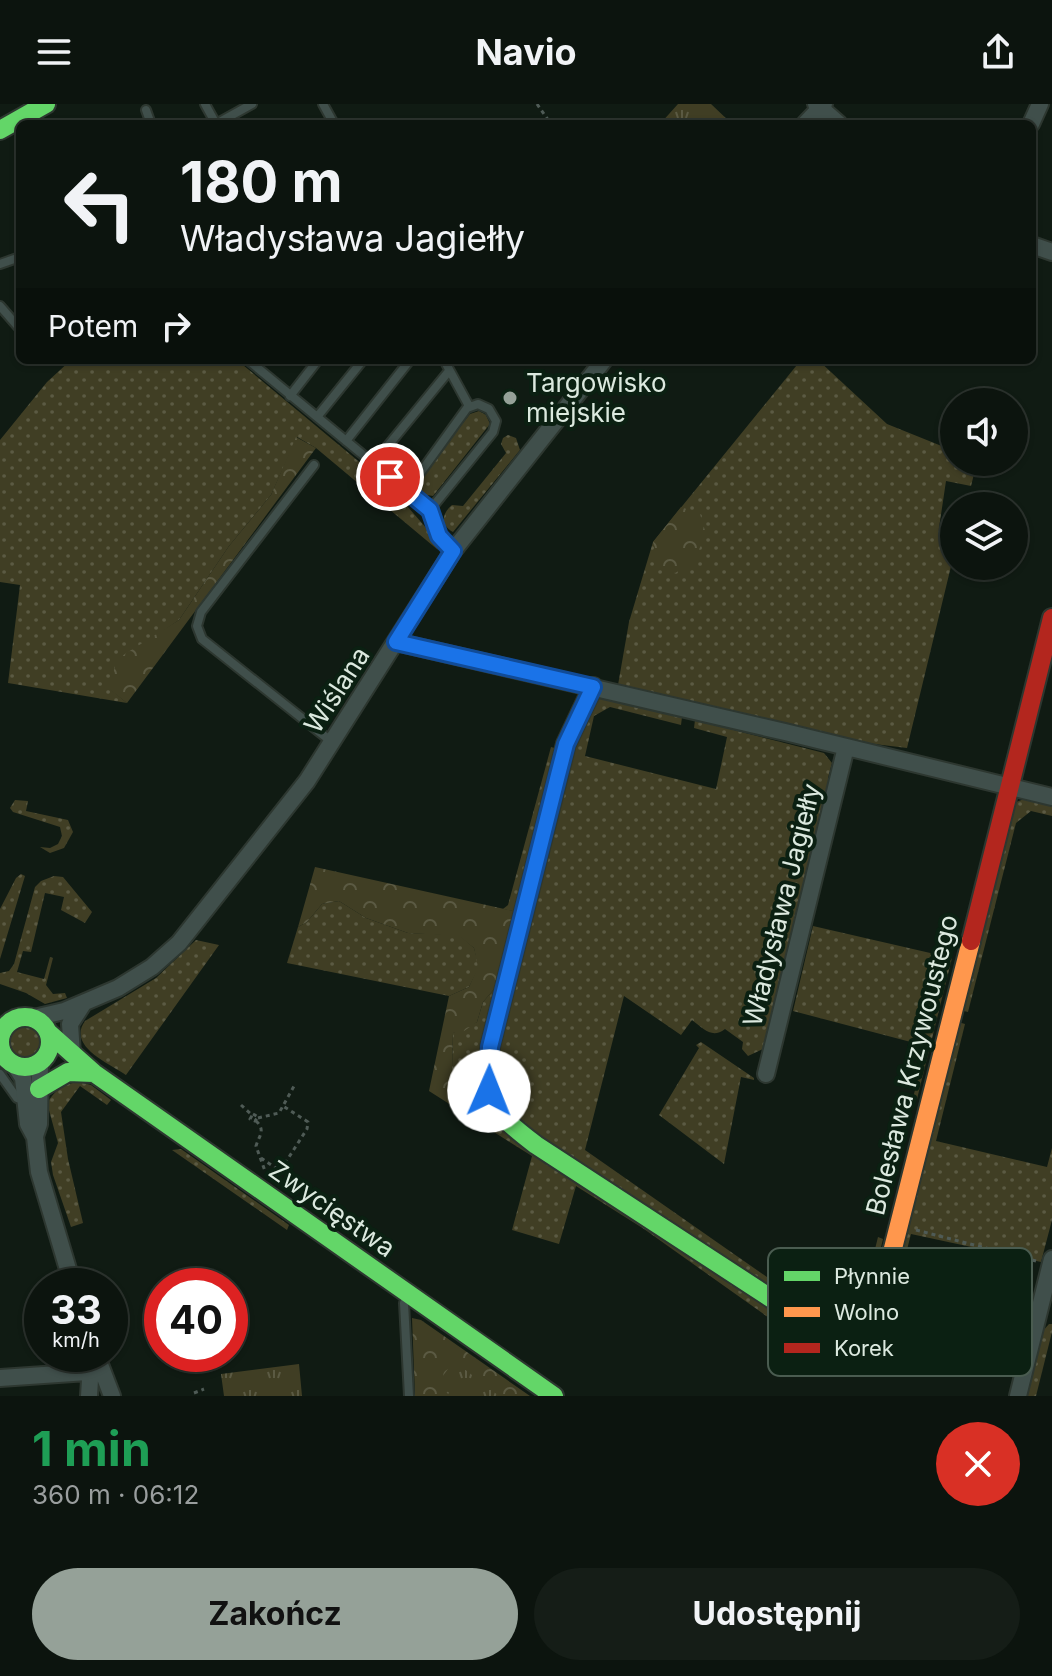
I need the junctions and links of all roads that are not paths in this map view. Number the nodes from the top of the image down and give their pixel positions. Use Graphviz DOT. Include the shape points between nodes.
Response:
graph roads {
  1 [pos="46,104"];
  2 [pos="252,104"];
  3 [pos="820,105"];
  4 [pos="146,110"];
  5 [pos="18,120"];
  6 [pos="150,120"];
  7 [pos="223,120"];
  8 [pos="835,120"];
  9 [pos="0,306"];
  10 [pos="16,324"];
  11 [pos="253,364"];
  12 [pos="315,364"];
  13 [pos="360,364"];
  14 [pos="407,364"];
  15 [pos="446,364"];
  16 [pos="601,364"];
  17 [pos="449,371"];
  18 [pos="290,396"];
  19 [pos="469,406"];
  20 [pos="317,417"];
  21 [pos="346,441"];
  22 [pos="373,464"];
  23 [pos="314,465"];
  24 [pos="407,491"];
  25 [pos="430,510"];
  26 [pos="453,551"];
  27 [pos="1052,618"];
  28 [pos="396,642"];
  29 [pos="593,687"];
  30 [pos="332,742"];
  31 [pos="846,747"];
  32 [pos="1010,786"];
  33 [pos="1052,797"];
  34 [pos="0,1005"];
  35 [pos="79,1005"];
  36 [pos="29,1018"];
  37 [pos="1,1032"];
  38 [pos="49,1033"];
  39 [pos="43,1060"];
  40 [pos="82,1063"];
  41 [pos="7,1069"];
  42 [pos="766,1074"];
  43 [pos="35,1097"];
  44 [pos="893,1248"];
  45 [pos="1044,1260"];
  46 [pos="67,1268"];
  47 [pos="410,1295"];
  48 [pos="768,1295"];
  49 [pos="1045,1314"];
  50 [pos="1032,1353"];
  51 [pos="83,1372"];
  52 [pos="97,1372"];
  53 [pos="98,1372"];
  54 [pos="1025,1376"];
  55 [pos="0,1378"];
  56 [pos="89,1396"];
  57 [pos="112,1396"];
  58 [pos="409,1396"];
  59 [pos="554,1396"];
  60 [pos="1018,1396"];
  1 -- 5 [label="street"];
  2 -- 7 [label="lane"];
  3 -- 8 [label="street"];
  4 -- 6 [label="lane"];
  9 -- 10 [label="lane"];
  11 -- 18 [label="lane"];
  12 -- 18 [label="lane"];
  13 -- 20 [label="lane"];
  14 -- 21 [label="lane"];
  15 -- 17 [label="lane"];
  16 -- 26 [label="street, Wiślana"];
  17 -- 19 [label="lane"];
  17 -- 22 [label="lane"];
  18 -- 20 [label="lane"];
  19 -- 24 [label="lane"];
  19 -- 25 [label="lane" via="489,409 496,426"];
  20 -- 21 [label="lane"];
  21 -- 22 [label="lane"];
  22 -- 24 [label="lane"];
  23 -- 30 [label="lane" via="201,612 197,626 202,639"];
  24 -- 25 [label="lane"];
  25 -- 26 [label="lane" via="439,536"];
  26 -- 28 [label="street, Wiślana"];
  27 -- 32 [label="street, Bolesława Krzywoustego"];
  28 -- 29 [label="street"];
  28 -- 30 [label="street, Wiślana"];
  29 -- 31 [label="street"];
  29 -- 48 [label="street, Bolesława Krzywoustego" via="566,744 558,775 490,1047 489,1091 499,1112 536,1145"];
  30 -- 35 [label="street, Wiślana" via="179,943 145,973"];
  31 -- 32 [label="street"];
  31 -- 42 [label="street, Władysława Jagiełły"];
  32 -- 33 [label="street"];
  32 -- 44 [label="street, Bolesława Krzywoustego"];
  34 -- 36 [label="street"];
  35 -- 36 [label="street, Wiślana"];
  35 -- 38 [label="street, Wiślana"];
  35 -- 40 [label="street" via="71,1021"];
  36 -- 37 [label="street" via="11,1021"];
  36 -- 38 [label="street"];
  37 -- 41 [label="street"];
  38 -- 39 [label="street"];
  38 -- 40 [label="street, Zwycięstwa"];
  39 -- 40 [label="street, Zwycięstwa" via="61,1056"];
  39 -- 41 [label="street"];
  39 -- 43 [label="street"];
  40 -- 43 [label="street"];
  40 -- 47 [label="street, Zwycięstwa"];
  41 -- 43 [label="street" via="23,1078"];
  43 -- 46 [label="street" via="35,1137 45,1195"];
  45 -- 49 [label="street"];
  47 -- 58 [label="lane" via="404,1303"];
  47 -- 59 [label="street, Zwycięstwa"];
  49 -- 50 [label="street"];
  51 -- 55 [label="street"];
  52 -- 56 [label="street"];
  53 -- 57 [label="street"];
  54 -- 60 [label="street"];
}
